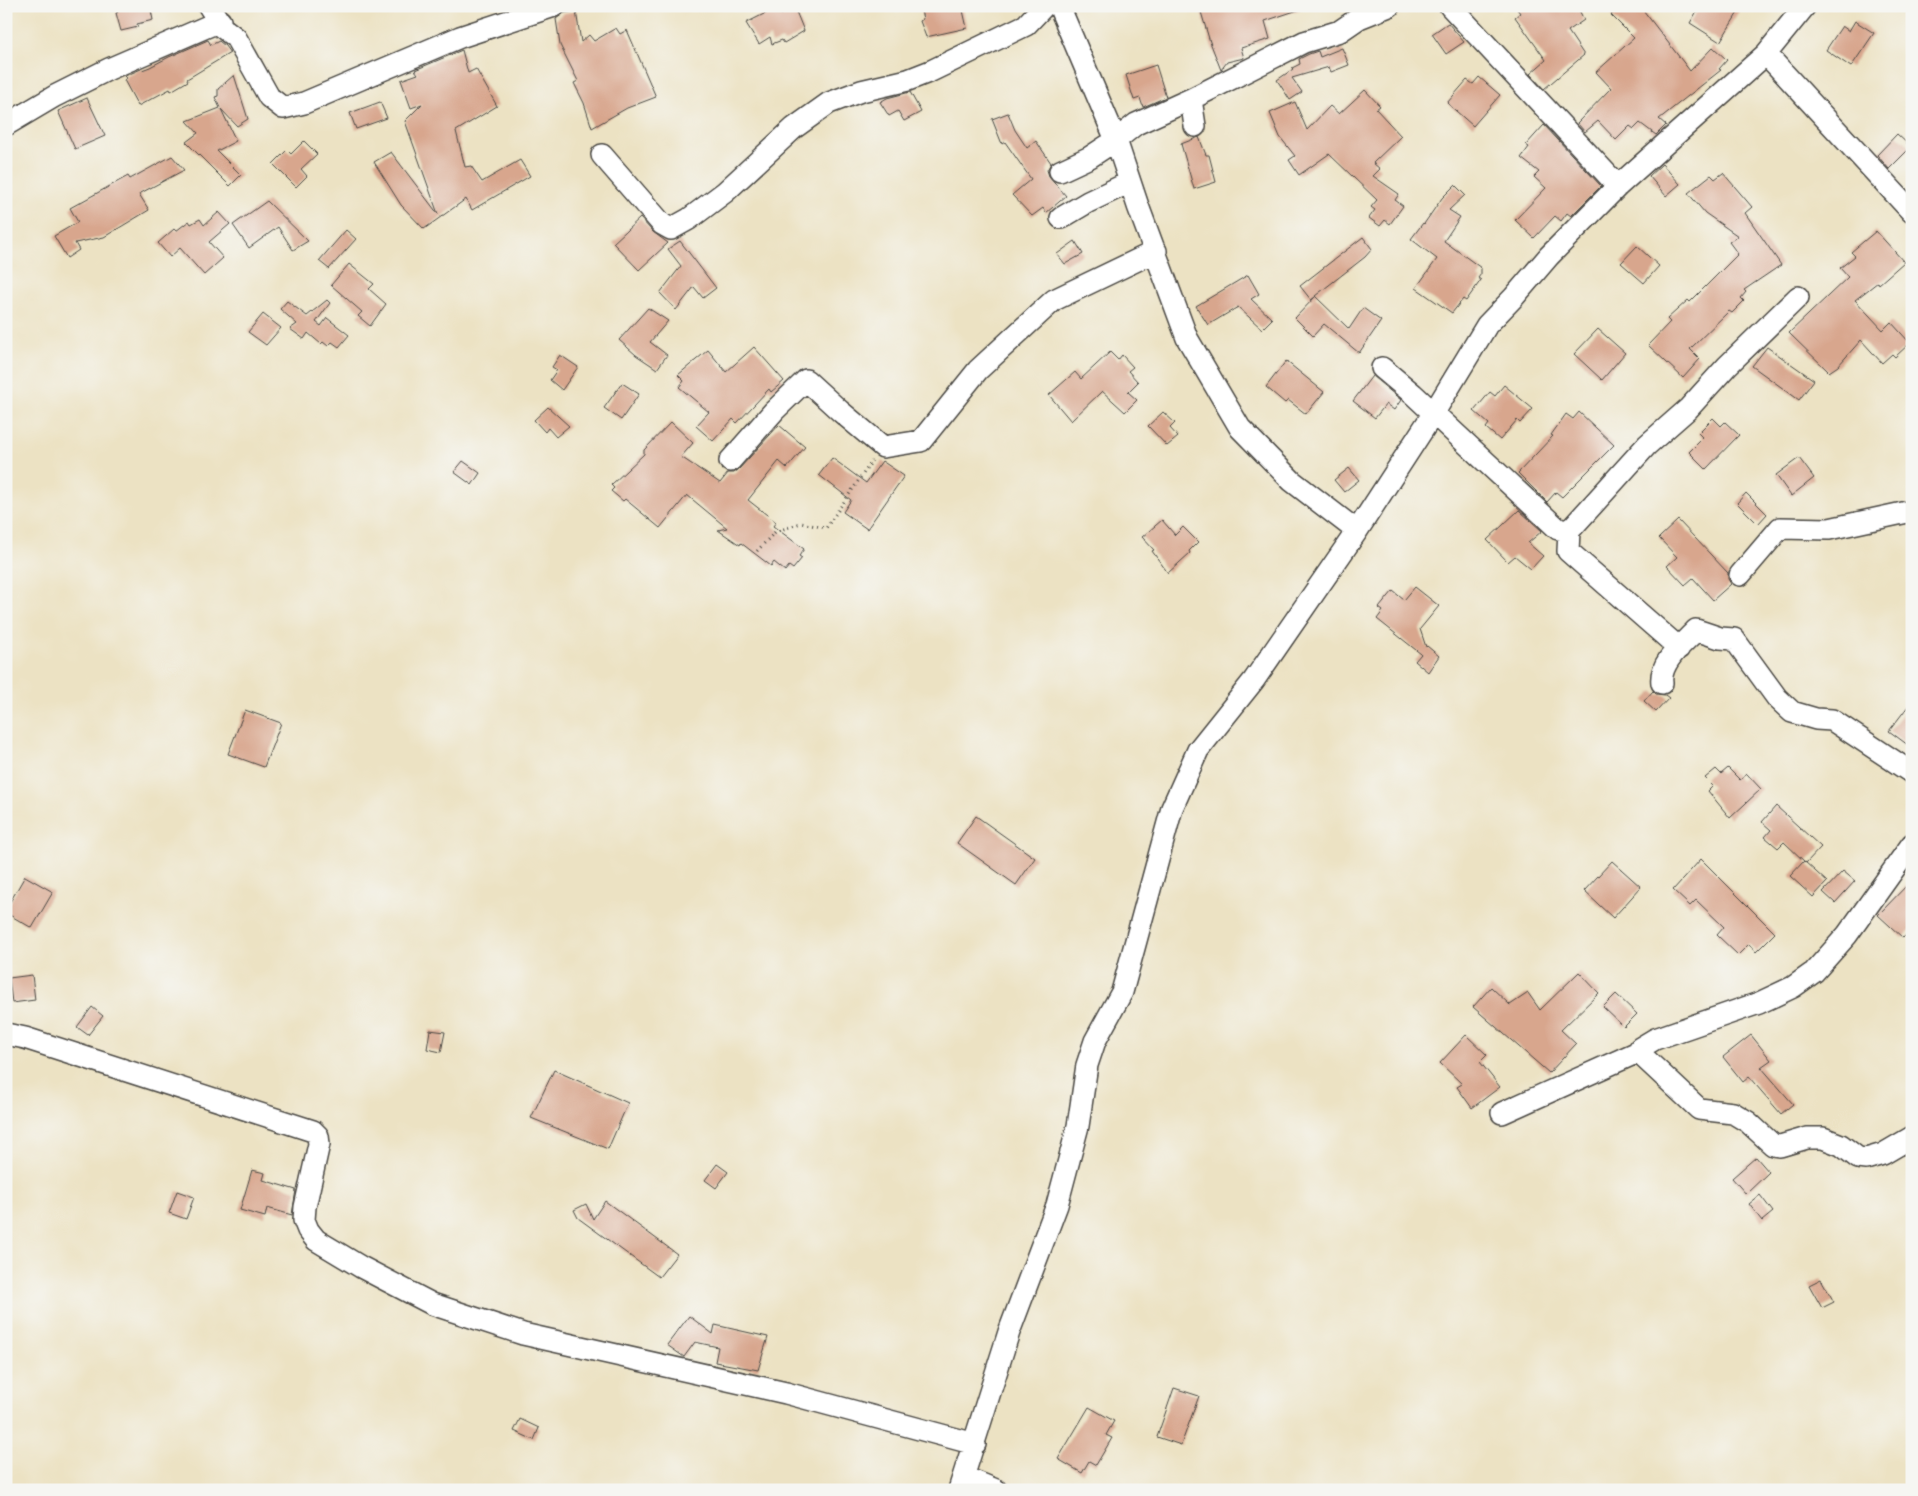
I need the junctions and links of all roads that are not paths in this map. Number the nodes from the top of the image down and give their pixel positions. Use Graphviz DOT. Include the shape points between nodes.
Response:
graph roads {
  1 [pos="554,6"];
  2 [pos="1044,6"];
  3 [pos="1059,6"];
  4 [pos="1389,6"];
  5 [pos="1450,6"];
  6 [pos="1805,6"];
  7 [pos="214,14"];
  8 [pos="1766,54"];
  9 [pos="1190,99"];
  10 [pos="6,125"];
  11 [pos="1195,126"];
  12 [pos="1116,140"];
  13 [pos="602,154"];
  14 [pos="1060,172"];
  15 [pos="1130,182"];
  16 [pos="1618,186"];
  17 [pos="1912,212"];
  18 [pos="1061,218"];
  19 [pos="1156,251"];
  20 [pos="1798,297"];
  21 [pos="1382,368"];
  22 [pos="1433,414"];
  23 [pos="730,461"];
  24 [pos="1912,511"];
  25 [pos="1357,531"];
  26 [pos="1569,531"];
  27 [pos="1740,575"];
  28 [pos="1678,648"];
  29 [pos="1662,683"];
  30 [pos="1912,773"];
  31 [pos="1912,844"];
  32 [pos="6,1034"];
  33 [pos="1638,1052"];
  34 [pos="1502,1113"];
  35 [pos="1912,1137"];
  36 [pos="975,1444"];
  37 [pos="962,1483"];
  38 [pos="996,1490"];
  1 -- 7 [label="street" via="460,38 304,103 283,108 269,98 236,38 223,28"];
  2 -- 13 [label="street" via="1026,25 931,71 829,103 794,128 725,192 671,229 662,224"];
  3 -- 12 [label="street"];
  4 -- 9 [label="street" via="1359,18 1340,31 1304,42"];
  5 -- 16 [label="street"];
  6 -- 8 [label="street"];
  7 -- 10 [label="street" via="55,96"];
  8 -- 16 [label="street"];
  8 -- 17 [label="street"];
  9 -- 11 [label="street"];
  9 -- 12 [label="street" via="1136,124"];
  12 -- 14 [label="street"];
  12 -- 15 [label="street"];
  15 -- 18 [label="street"];
  15 -- 19 [label="street"];
  16 -- 22 [label="street" via="1487,325"];
  19 -- 23 [label="street" via="1054,300 978,370 921,441 883,447 806,380"];
  19 -- 25 [label="street" via="1187,338 1240,428 1292,481"];
  20 -- 26 [label="street" via="1688,409 1647,445"];
  21 -- 22 [label="street"];
  22 -- 25 [label="street"];
  22 -- 26 [label="street" via="1558,529"];
  24 -- 27 [label="street" via="1829,529 1780,528"];
  25 -- 36 [label="street" via="1254,680 1198,750 1186,773 1172,808 1122,992 1095,1041 1090,1057 1078,1126 1057,1205 1009,1332"];
  26 -- 28 [label="street" via="1568,551"];
  28 -- 29 [label="street" via="1660,674"];
  28 -- 30 [label="street" via="1696,630 1734,640 1777,698 1792,712 1832,720"];
  31 -- 33 [label="street" via="1847,935 1814,972 1793,987 1759,1003 1655,1039"];
  32 -- 36 [label="street" via="313,1131 319,1144 304,1207 308,1230 316,1240 361,1267 432,1304 523,1334 786,1393"];
  33 -- 34 [label="street"];
  33 -- 35 [label="street" via="1699,1109 1734,1113 1773,1145 1823,1138 1840,1144 1858,1158 1866,1159 1883,1154"];
  36 -- 37 [label="street"];
  37 -- 38 [label="street"];
}
